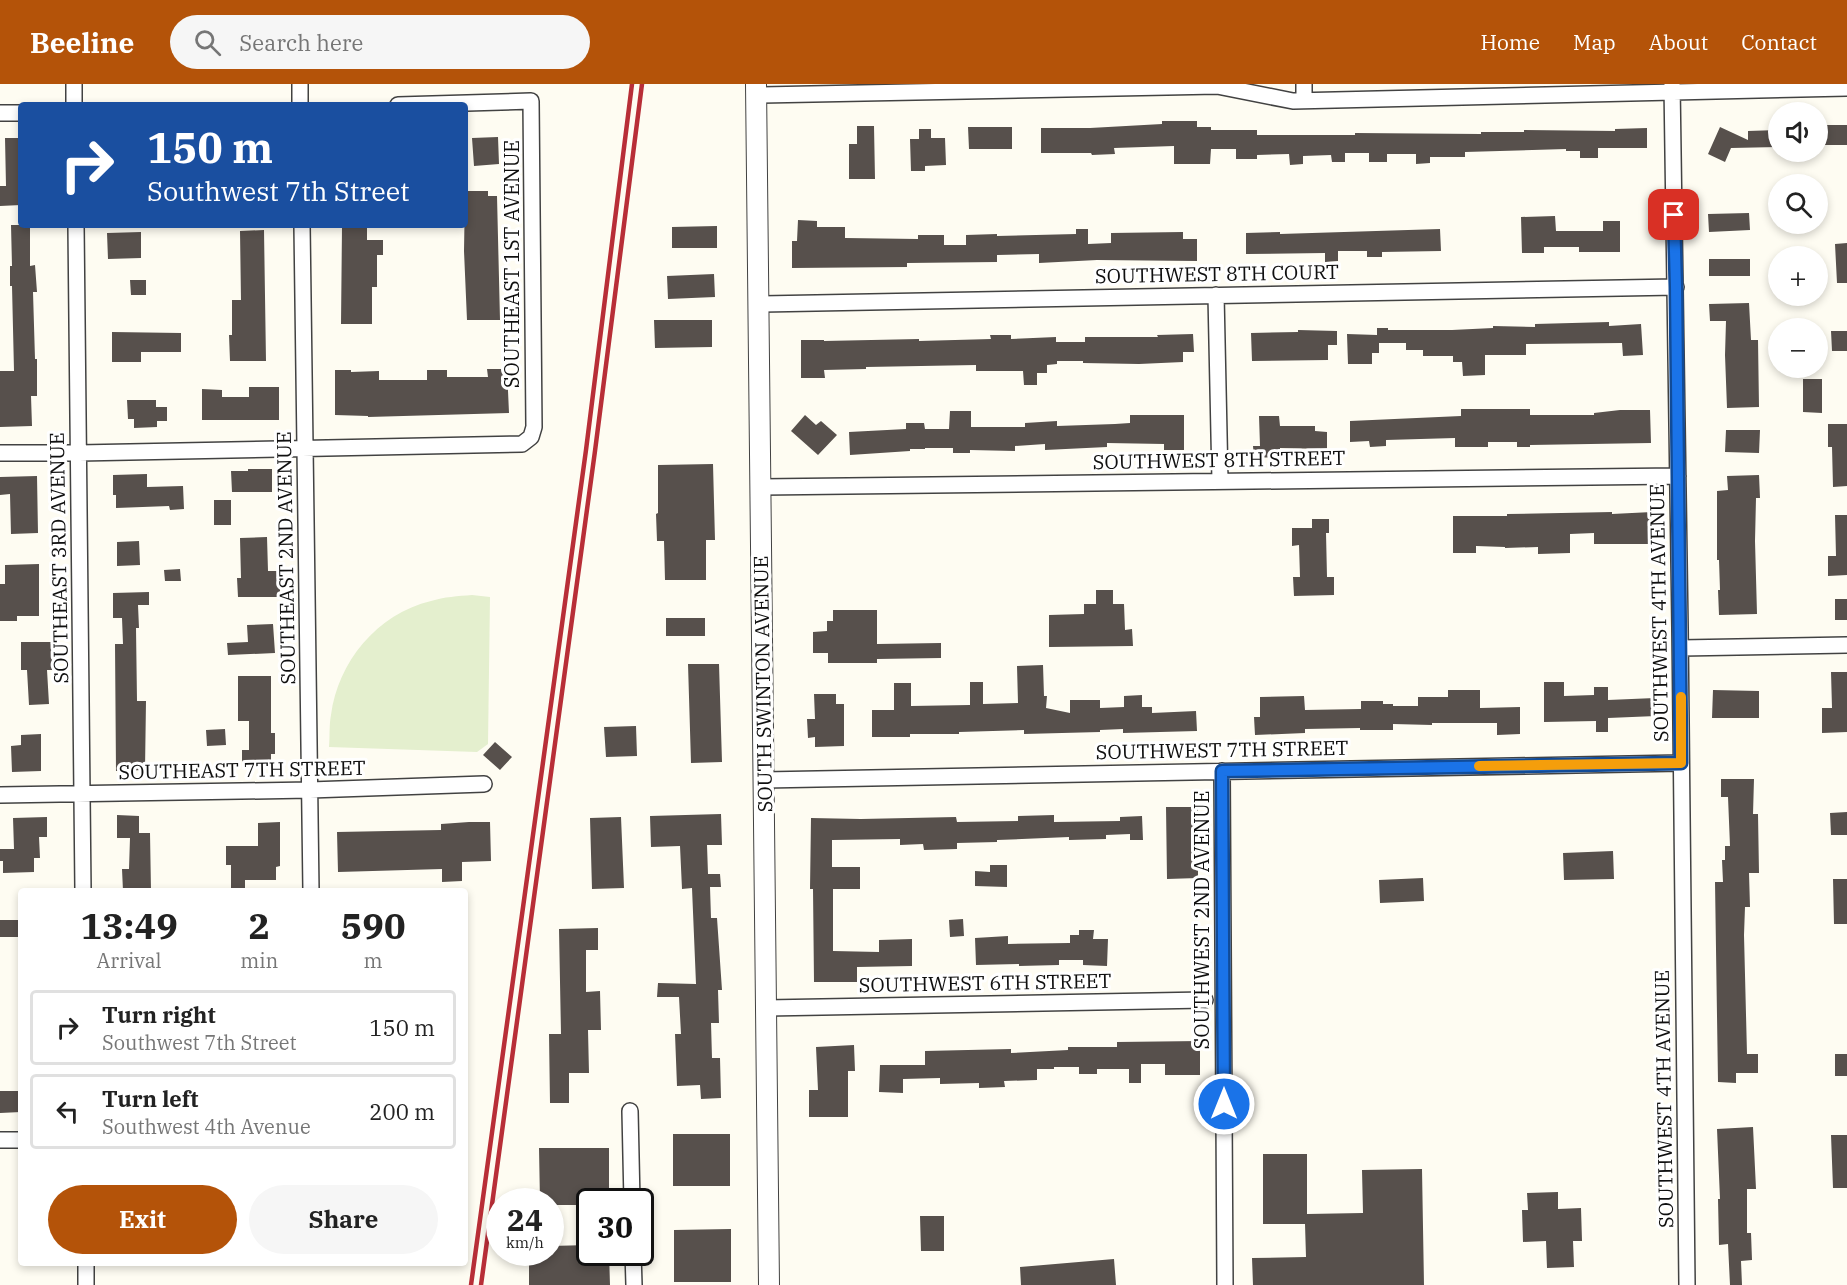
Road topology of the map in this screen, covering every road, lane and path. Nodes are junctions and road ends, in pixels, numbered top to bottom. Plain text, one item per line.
1 (74, 84) edge
2 (300, 84) edge
3 (1304, 84) edge
4 (1672, 88) edge
5 (1847, 88) edge
6 (756, 89) edge
7 (1304, 100) junction
8 (74, 102) edge
9 (300, 102) edge
10 (468, 103) edge
11 (0, 113) edge
12 (18, 113) edge
13 (76, 228) edge
14 (302, 228) edge
15 (1676, 287) junction
16 (1216, 295) junction
17 (759, 304) junction
18 (305, 448) junction
19 (0, 453) edge
20 (79, 453) junction
21 (1678, 476) junction
22 (1220, 481) junction
23 (761, 487) junction
24 (1847, 645) edge
25 (1681, 648) junction
26 (1681, 763) junction
27 (1222, 771) junction
28 (764, 780) junction
29 (484, 784) dead end
30 (310, 790) junction
31 (82, 794) junction
32 (0, 795) edge
33 (83, 888) edge
34 (311, 888) edge
35 (1205, 1000) dead end
36 (766, 1008) junction
37 (630, 1111) dead end
38 (0, 1140) edge
39 (18, 1140) edge
40 (632, 1188) edge
41 (86, 1266) edge
42 (633, 1266) edge
43 (86, 1285) edge
44 (634, 1285) edge
45 (769, 1285) edge
46 (1226, 1285) edge
47 (1687, 1285) edge

1 - 8 street
2 - 9 street
3 - 7 street
4 - 5 street
4 - 7 street
4 - 15 street, SOUTHWEST 4TH AVENUE
6 - 7 street
6 - 17 street, SOUTH SWINTON AVENUE
10 - 18 street, SOUTHEAST 1ST AVENUE
11 - 12 street
13 - 20 street, SOUTHEAST 3RD AVENUE
14 - 18 street, SOUTHEAST 2ND AVENUE
15 - 16 street, SOUTHWEST 8TH COURT
15 - 21 street, SOUTHWEST 4TH AVENUE
16 - 17 street, SOUTHWEST 8TH COURT
16 - 22 street
17 - 23 street, SOUTH SWINTON AVENUE
18 - 20 street
18 - 30 street, SOUTHEAST 2ND AVENUE
19 - 20 street
20 - 31 street, SOUTHEAST 3RD AVENUE
21 - 22 street, SOUTHWEST 8TH STREET
21 - 25 street, SOUTHWEST 4TH AVENUE
22 - 23 street, SOUTHWEST 8TH STREET
23 - 28 street, SOUTH SWINTON AVENUE
24 - 25 street
25 - 26 street, SOUTHWEST 4TH AVENUE
26 - 27 street, SOUTHWEST 7TH STREET
26 - 47 street, SOUTHWEST 4TH AVENUE
27 - 28 street, SOUTHWEST 7TH STREET
27 - 46 street, SOUTHWEST 2ND AVENUE
28 - 36 street, SOUTH SWINTON AVENUE
29 - 30 street, SOUTHEAST 7TH STREET
30 - 31 street, SOUTHEAST 7TH STREET
30 - 34 street, SOUTHEAST 2ND AVENUE
31 - 32 street, SOUTHEAST 7TH STREET
31 - 33 street, SOUTHEAST 3RD AVENUE
35 - 36 street, SOUTHWEST 6TH STREET
36 - 45 street, SOUTH SWINTON AVENUE
37 - 40 street
38 - 39 street
41 - 43 street
42 - 44 street

